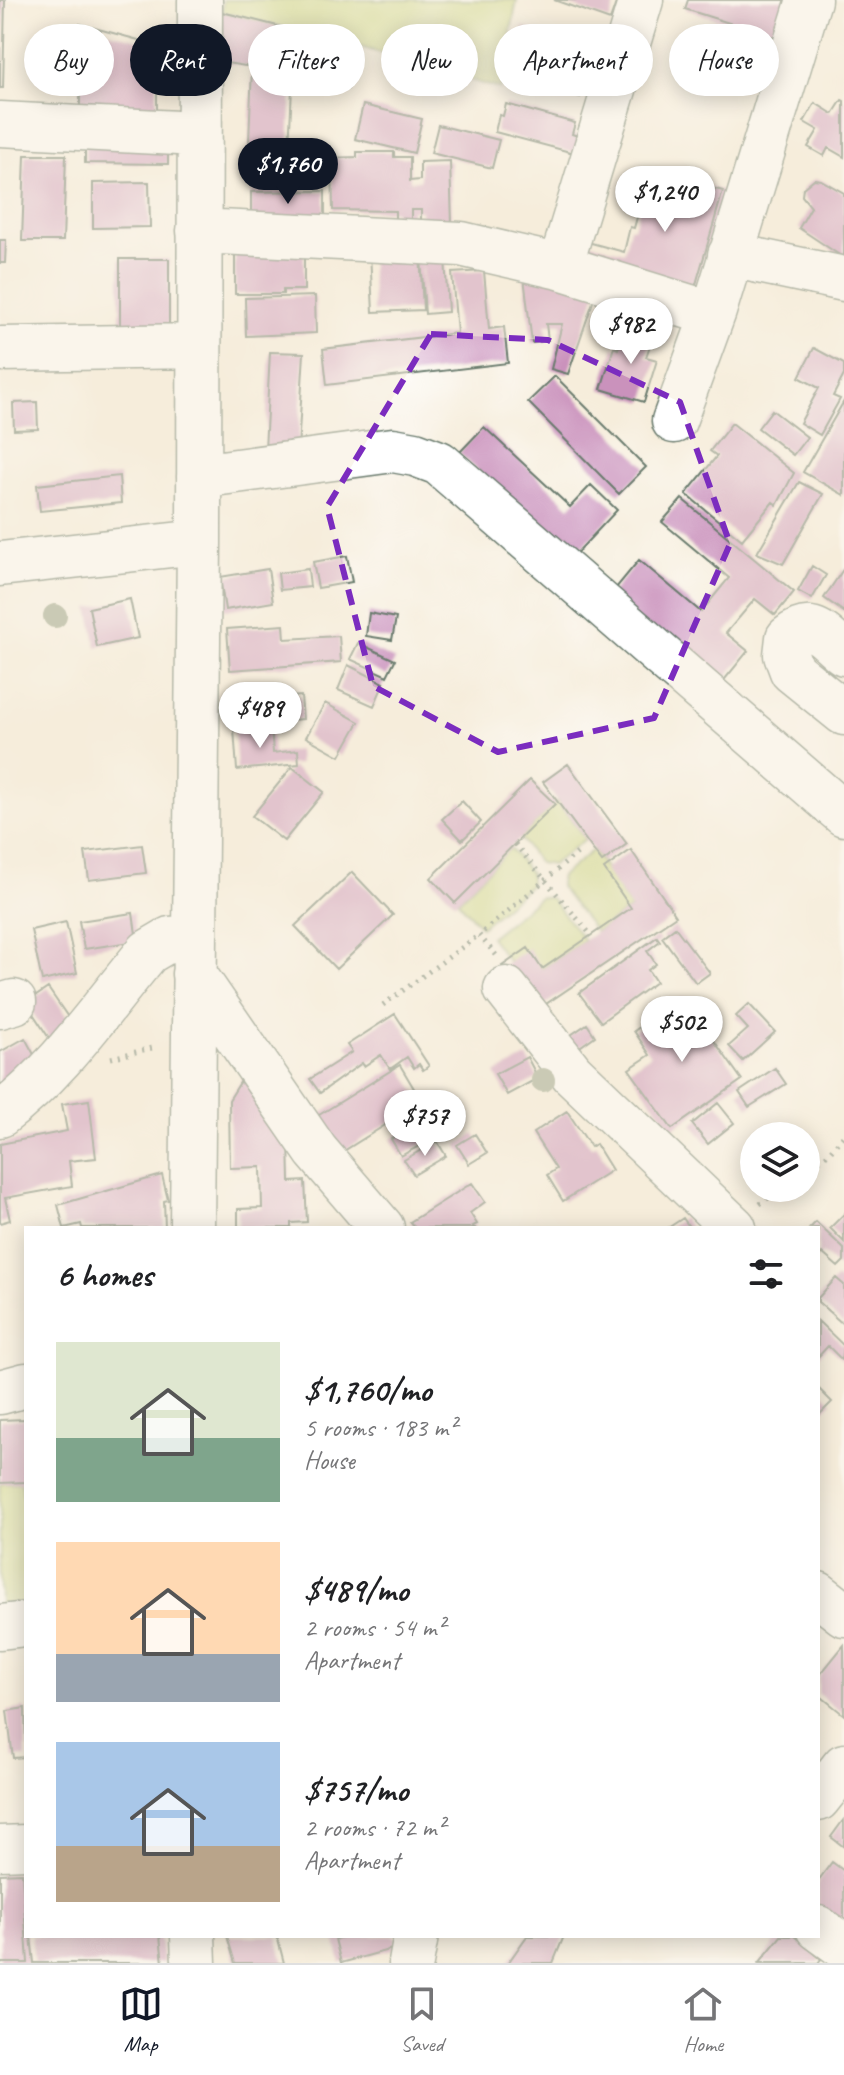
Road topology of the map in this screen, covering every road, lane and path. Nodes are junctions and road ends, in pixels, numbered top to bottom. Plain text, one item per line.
1 (200, 0) edge
2 (641, 0) edge
3 (809, 0) edge
4 (0, 124) edge
5 (198, 134) junction
6 (199, 231) junction
7 (730, 255) junction
8 (560, 267) junction
9 (844, 279) edge
10 (714, 311) junction
11 (199, 346) junction
12 (0, 349) edge
13 (674, 421) dead end
14 (199, 476) junction
15 (199, 542) junction
16 (0, 564) edge
17 (844, 653) edge
18 (844, 713) edge
19 (844, 814) edge
20 (515, 844) dead end
21 (581, 850) dead end
22 (545, 880) junction
23 (479, 935) junction
24 (591, 935) dead end
25 (194, 956) junction
26 (506, 989) joint
27 (383, 1005) dead end
28 (0, 1115) edge
29 (844, 1135) edge
30 (820, 1160) edge
31 (192, 1226) edge
32 (380, 1226) edge
33 (730, 1226) edge
34 (24, 1386) edge
35 (0, 1392) edge
36 (820, 1596) edge
37 (844, 1614) edge
38 (24, 1624) edge
39 (0, 1627) edge
40 (844, 1766) edge
41 (820, 1796) edge
42 (24, 1847) edge
43 (0, 1848) edge
44 (820, 1929) edge
45 (193, 1938) edge
46 (416, 1938) edge
47 (844, 1947) edge
48 (194, 1963) edge
49 (411, 1963) edge

1 - 5 street
2 - 8 street
3 - 7 street
4 - 5 street
5 - 6 street
6 - 8 street
6 - 11 street
7 - 9 street
7 - 10 street
8 - 10 street
10 - 13 street
11 - 12 street
11 - 14 street
14 - 15 street
14 - 19 street
15 - 16 street
15 - 25 street
17 - 18 street
20 - 22 path
21 - 22 path
22 - 23 path
22 - 24 path
23 - 26 path
23 - 27 path
25 - 28 street
25 - 31 street
25 - 32 street
26 - 33 street
29 - 30 path
34 - 35 street
36 - 37 street
38 - 39 street
40 - 41 street
42 - 43 street
44 - 47 street
45 - 48 street
46 - 49 street

